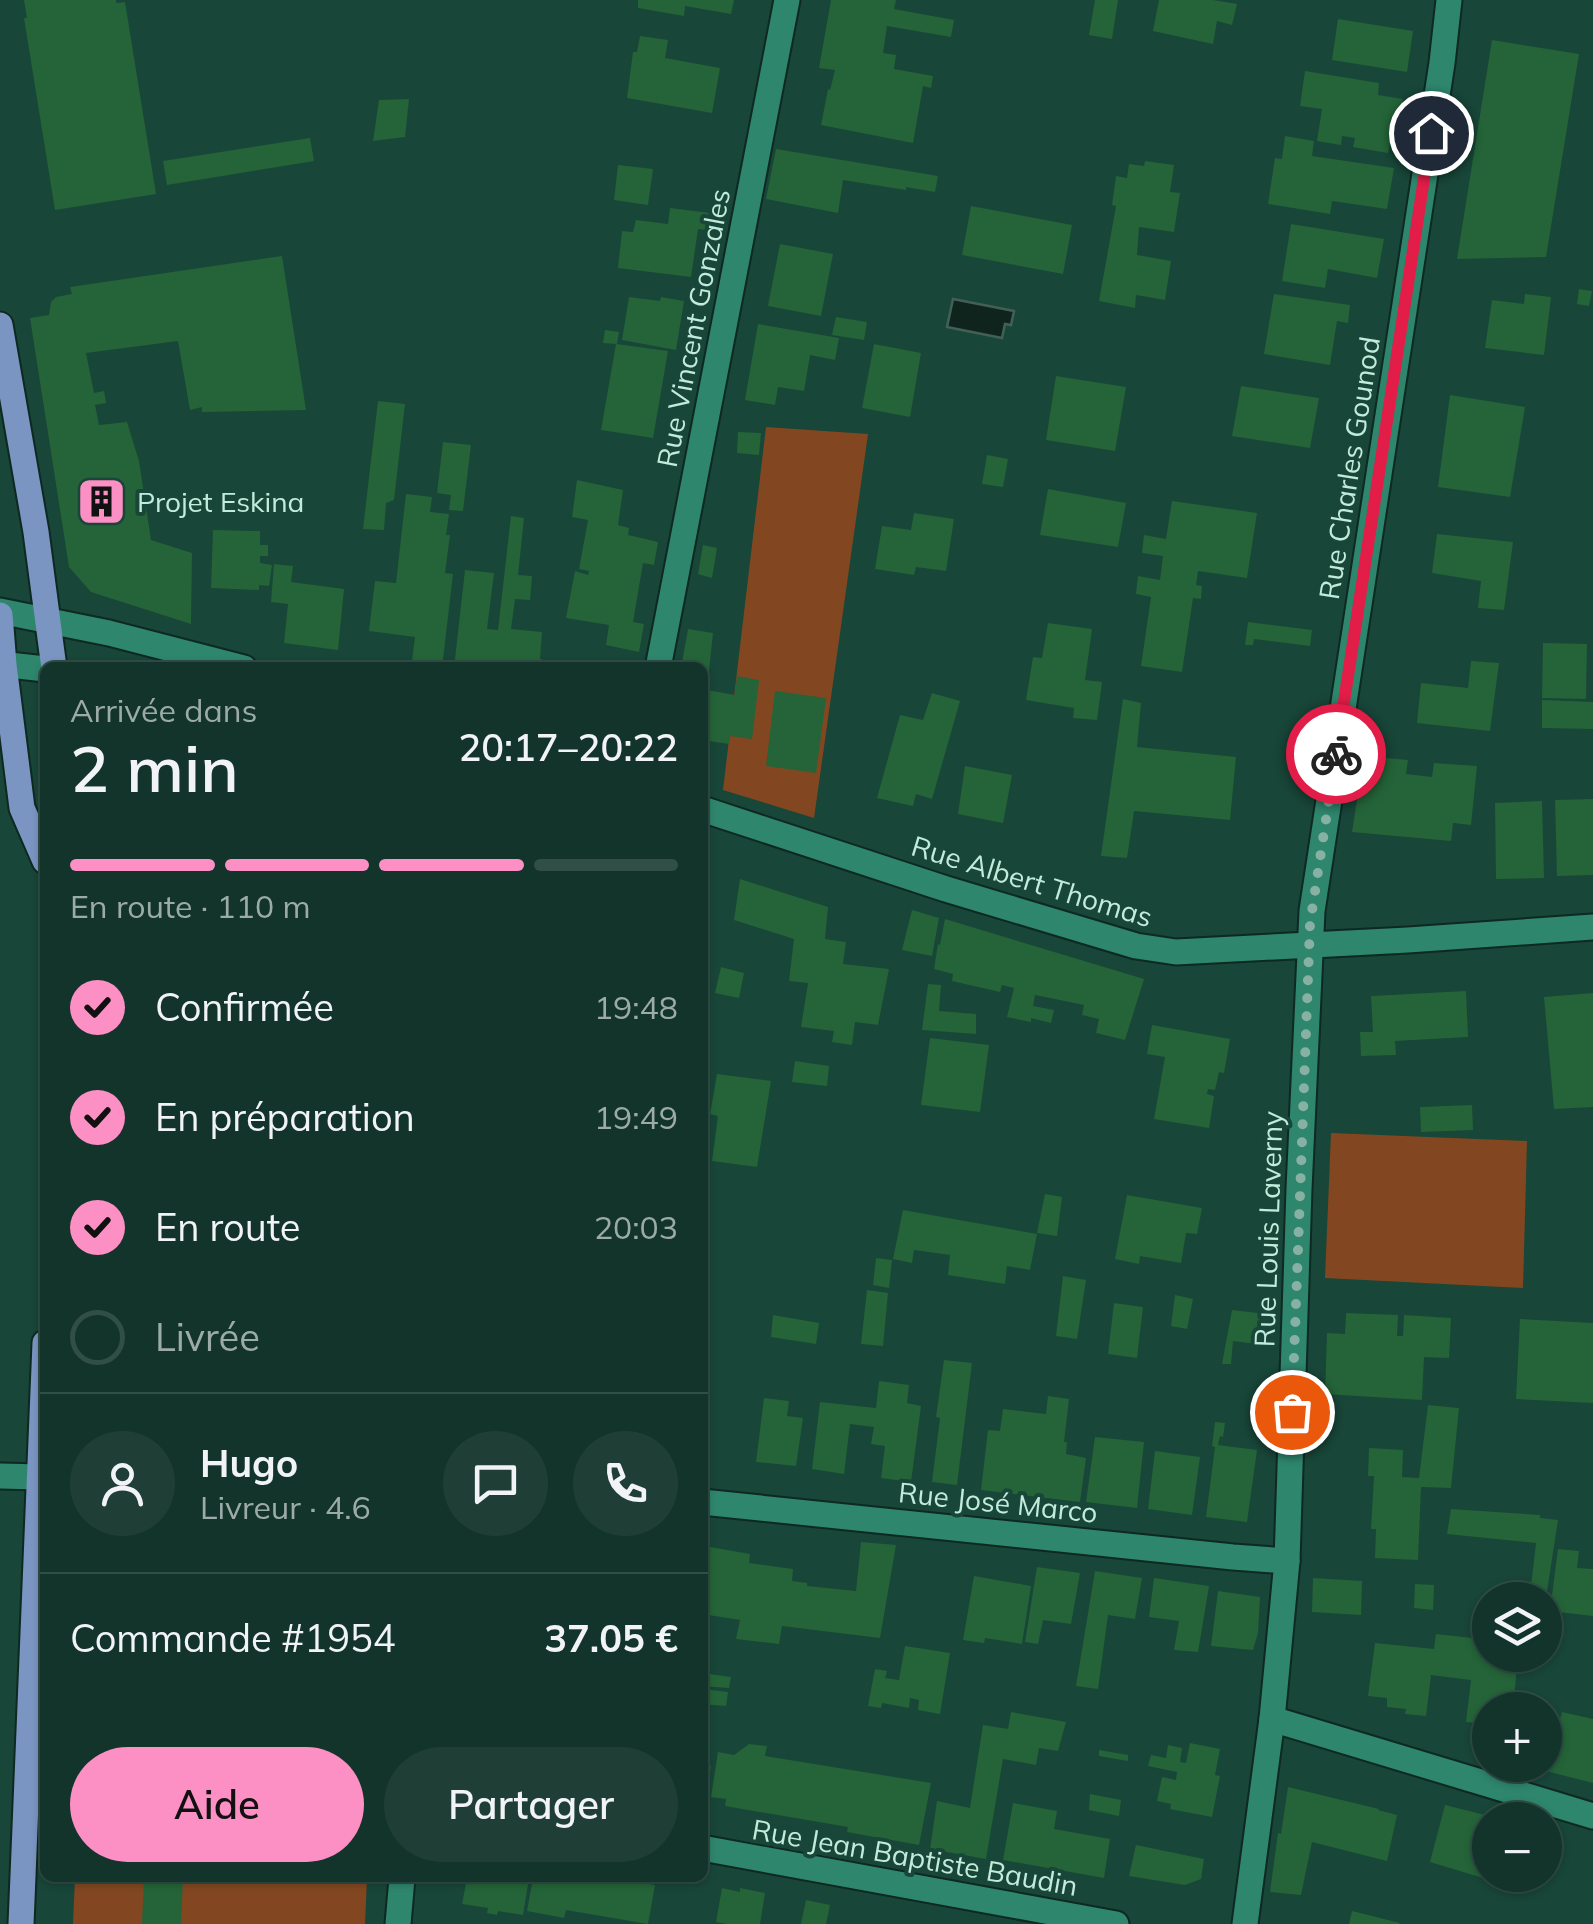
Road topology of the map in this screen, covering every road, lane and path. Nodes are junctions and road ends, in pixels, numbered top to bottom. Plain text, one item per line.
1 (786, 0) edge
2 (1449, 0) edge
3 (0, 325) edge
4 (0, 613) edge
5 (48, 620) junction
6 (53, 662) edge
7 (220, 662) edge
8 (659, 662) edge
9 (2, 664) edge
10 (40, 668) edge
11 (708, 811) edge
12 (40, 849) edge
13 (1593, 927) edge
14 (1309, 945) junction
15 (0, 1476) edge
16 (40, 1477) edge
17 (40, 1499) edge
18 (708, 1503) edge
19 (1286, 1561) junction
20 (1272, 1719) junction
21 (1593, 1816) edge
22 (708, 1849) edge
23 (402, 1882) edge
24 (21, 1924) edge
25 (398, 1924) edge
26 (1116, 1924) edge
27 (1245, 1924) edge

1 - 8 street, Rue Vincent Gonzales
2 - 14 street, Rue Charles Gounod
3 - 5 main road
4 - 5 street
4 - 9 main road
5 - 6 main road
5 - 7 street
9 - 10 street
9 - 12 main road
11 - 14 street, Rue Albert Thomas
13 - 14 street, Rue Albert Thomas
14 - 19 street, Rue Louis Laverny
15 - 16 street
17 - 24 main road
18 - 19 street, Rue José Marco
19 - 20 street, Rue Louis Laverny
20 - 21 street
20 - 27 street, Rue Louis Laverny
22 - 26 street, Rue Jean Baptiste Baudin
23 - 25 street

